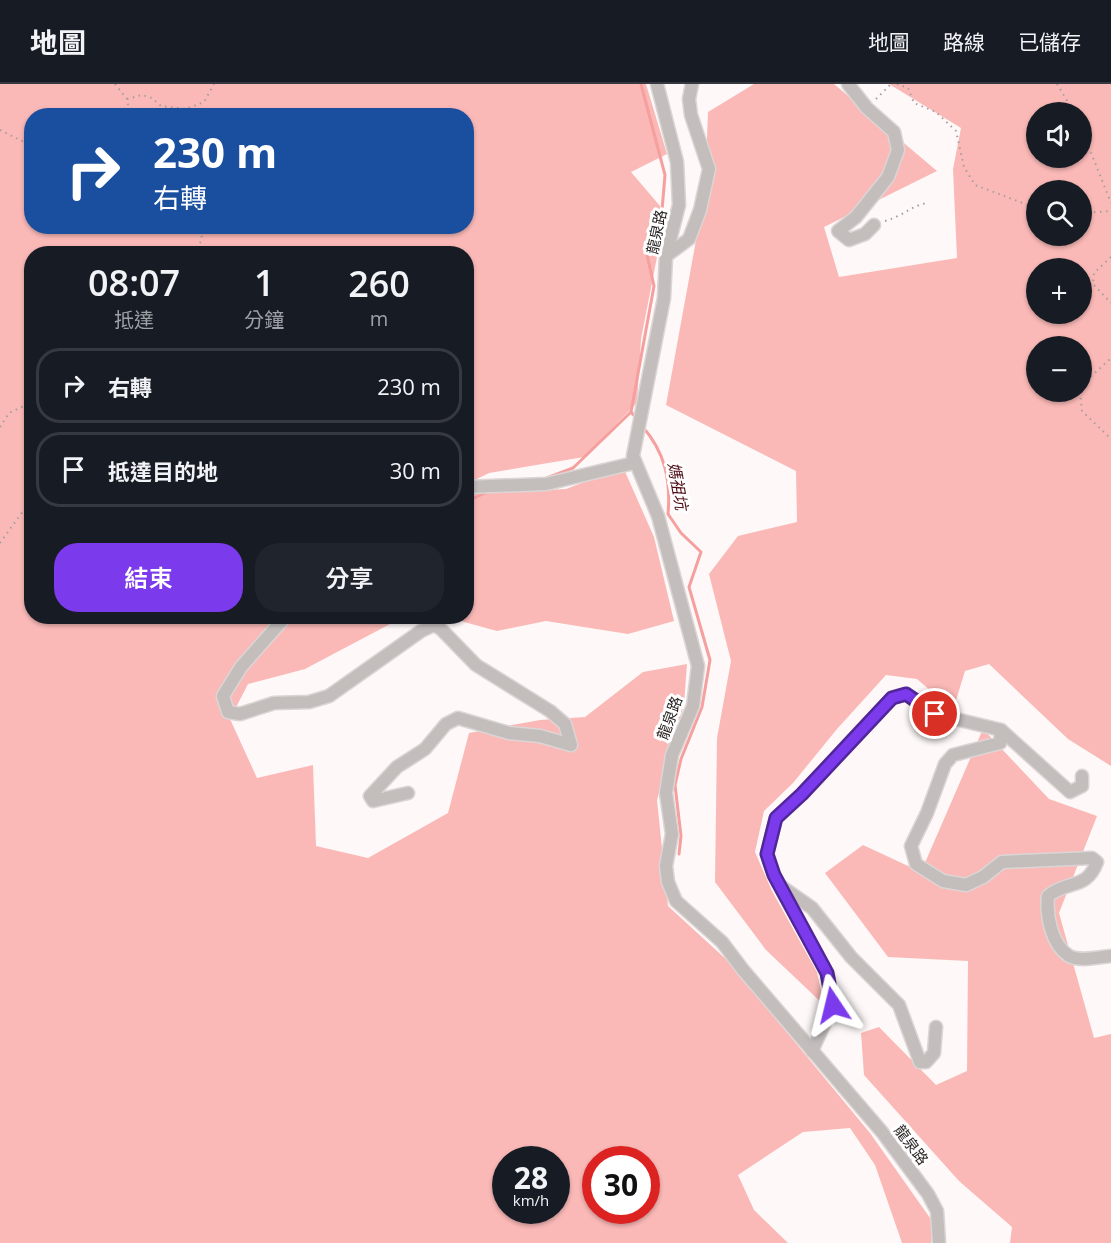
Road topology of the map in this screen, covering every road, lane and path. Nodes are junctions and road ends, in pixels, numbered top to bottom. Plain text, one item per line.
1 (115, 84) edge
2 (214, 84) edge
3 (657, 84) edge
4 (692, 84) edge
5 (848, 84) edge
6 (891, 84) edge
7 (897, 84) edge
8 (1057, 84) edge
9 (127, 99) junction
10 (1068, 102) edge
11 (129, 108) edge
12 (178, 108) edge
13 (189, 108) edge
14 (867, 108) junction
15 (0, 130) edge
16 (24, 142) edge
17 (1092, 156) edge
18 (927, 203) dead end
19 (1026, 204) edge
20 (1111, 204) edge
21 (1111, 212) edge
22 (1092, 213) edge
23 (874, 225) joint
24 (666, 256) junction
25 (1111, 257) edge
26 (1111, 303) edge
27 (1111, 358) edge
28 (1092, 376) edge
29 (1081, 402) edge
30 (24, 406) edge
31 (0, 427) edge
32 (1111, 439) edge
33 (633, 460) junction
34 (474, 487) edge
35 (24, 510) edge
36 (0, 543) edge
37 (279, 624) edge
38 (1001, 730) junction
39 (1082, 776) dead end
40 (408, 793) dead end
41 (779, 884) junction
42 (1111, 956) edge
43 (936, 1027) dead end
44 (812, 1051) junction
45 (939, 1243) edge

1 - 9 path
2 - 13 path
3 - 24 street, 龍泉路
4 - 24 street
5 - 14 street
6 - 14 path
7 - 19 path
8 - 10 path
9 - 11 path
9 - 12 path
14 - 23 street
15 - 16 path
17 - 20 path
18 - 23 path
21 - 22 path
24 - 33 street, 龍泉路
25 - 26 path
27 - 28 path
29 - 32 path
30 - 31 path
33 - 34 street
33 - 44 street, 龍泉路
35 - 36 path
37 - 40 street
38 - 39 street
38 - 41 street
38 - 42 street
41 - 43 street
41 - 44 street
44 - 45 street, 龍泉路

